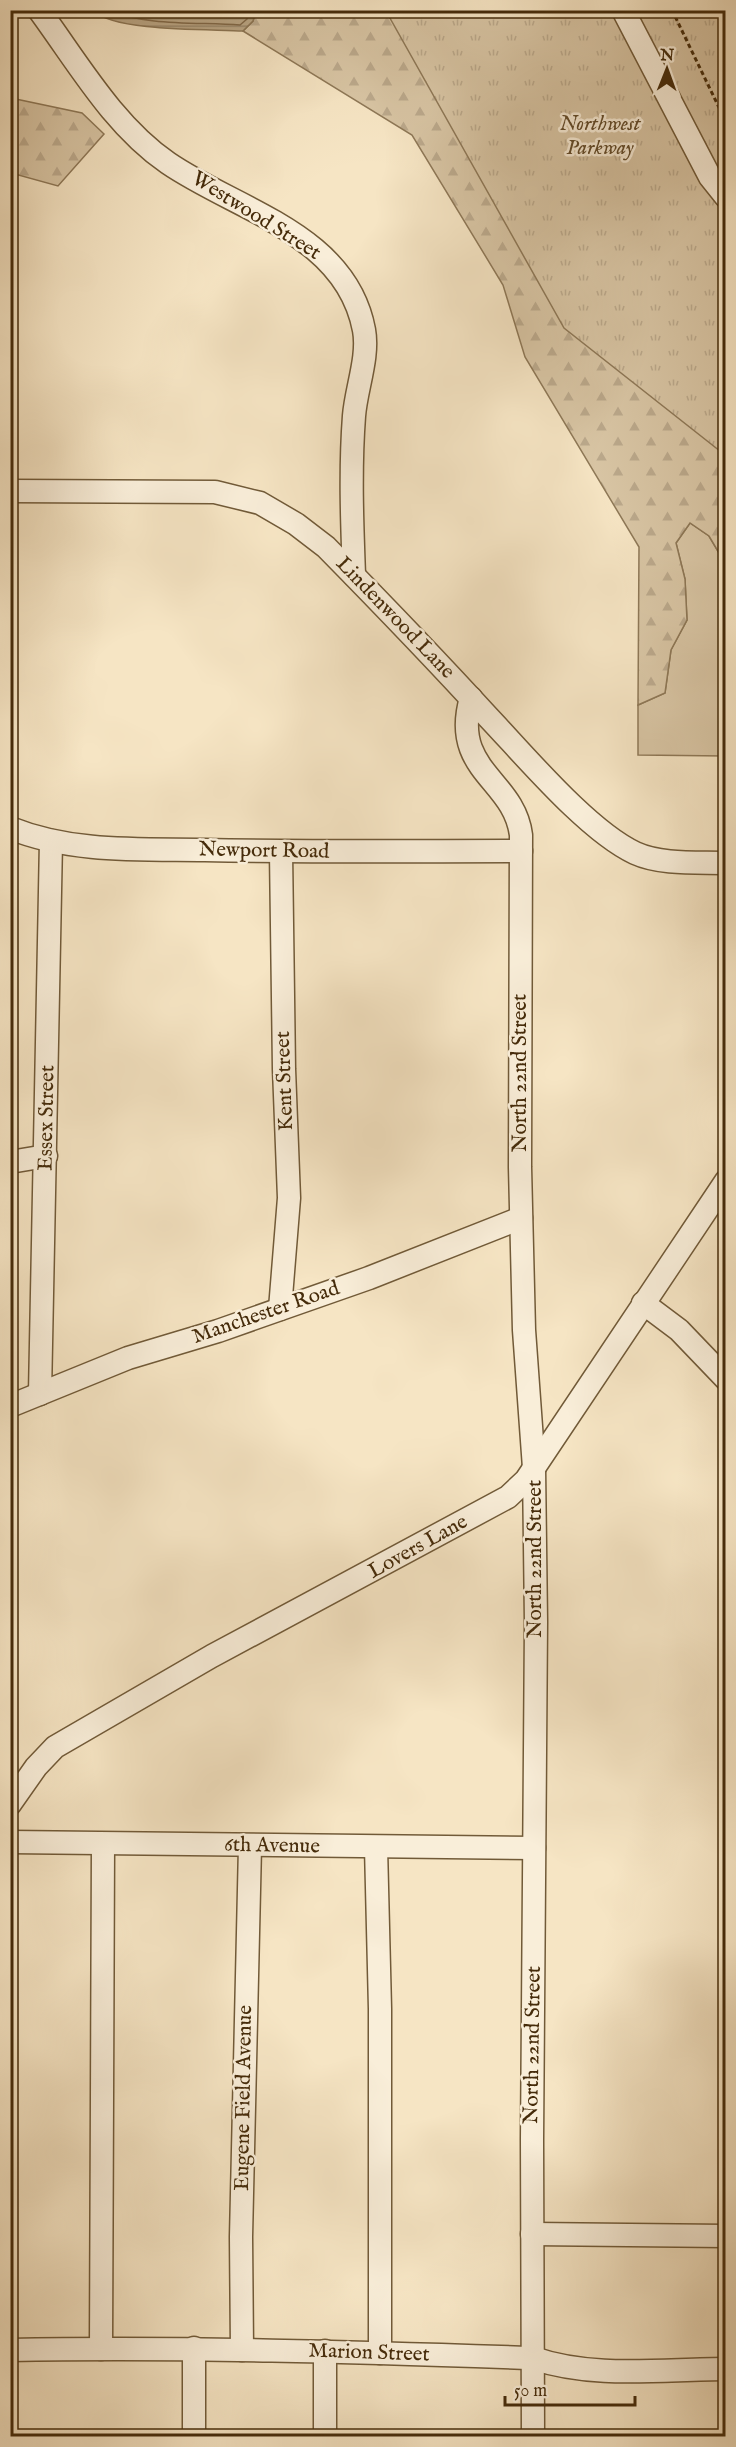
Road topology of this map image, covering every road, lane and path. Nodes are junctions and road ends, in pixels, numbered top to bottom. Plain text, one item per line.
1 (39, 10) edge
2 (623, 10) edge
3 (672, 10) edge
4 (726, 122) edge
5 (726, 196) edge
6 (10, 491) edge
7 (354, 575) junction
8 (471, 698) junction
9 (10, 828) edge
10 (51, 841) junction
11 (521, 851) junction
12 (281, 852) junction
13 (726, 863) edge
14 (46, 1156) junction
15 (10, 1162) edge
16 (726, 1181) edge
17 (521, 1218) junction
18 (643, 1303) junction
19 (280, 1309) junction
20 (726, 1379) edge
21 (40, 1394) junction
22 (10, 1406) edge
23 (534, 1468) junction
24 (10, 1804) edge
25 (10, 1842) edge
26 (103, 1844) junction
27 (250, 1846) junction
28 (376, 1847) junction
29 (534, 1848) junction
30 (532, 2234) junction
31 (726, 2236) edge
32 (194, 2348) junction
33 (101, 2349) junction
34 (10, 2350) edge
35 (242, 2350) junction
36 (325, 2351) junction
37 (380, 2352) junction
38 (533, 2358) junction
39 (726, 2368) edge
40 (194, 2436) edge
41 (325, 2436) edge
42 (533, 2436) edge

1 - 7 street, Westwood Street
2 - 5 street
3 - 4 path
6 - 7 street, Lindenwood Lane
7 - 8 street, Lindenwood Lane
8 - 11 street, North 22nd Street
8 - 13 street, Lindenwood Lane
9 - 10 street, Newport Road
10 - 12 street, Newport Road
10 - 14 street, Essex Street
11 - 12 street, Newport Road
11 - 17 street, North 22nd Street
12 - 19 street, Kent Street
14 - 15 street
14 - 21 street, Essex Street
16 - 18 street, Lovers Lane
17 - 19 street, Manchester Road
17 - 23 street, North 22nd Street
18 - 20 street
18 - 23 street, Lovers Lane
19 - 21 street, Manchester Road
21 - 22 street, Manchester Road
23 - 24 street, Lovers Lane
23 - 29 street, North 22nd Street
25 - 26 street, 6th Avenue
26 - 27 street, 6th Avenue
26 - 33 street
27 - 28 street, 6th Avenue
27 - 35 street, Eugene Field Avenue
28 - 29 street, 6th Avenue
28 - 37 street
29 - 30 street, North 22nd Street
30 - 31 street
30 - 38 street, North 22nd Street
32 - 33 street, Marion Street
32 - 35 street, Marion Street
32 - 40 street
33 - 34 street, Marion Street
35 - 36 street, Marion Street
36 - 37 street, Marion Street
36 - 41 street
37 - 38 street, Marion Street
38 - 39 street, Marion Street
38 - 42 street, North 22nd Street

